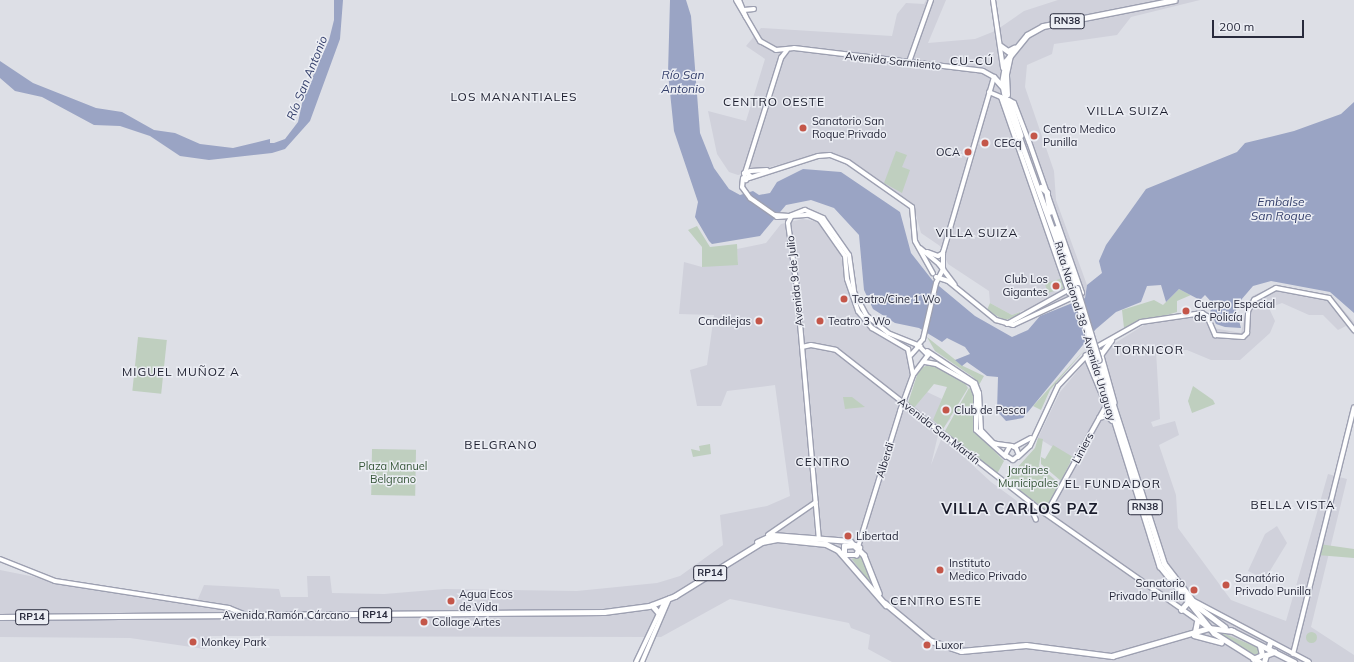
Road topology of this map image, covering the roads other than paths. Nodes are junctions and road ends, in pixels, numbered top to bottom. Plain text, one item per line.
1 (736, 0) edge
2 (740, 0) edge
3 (931, 0) edge
4 (993, 0) edge
5 (1174, 0) edge
6 (754, 9) dead end
7 (744, 10) junction
8 (747, 22) junction
9 (1015, 47) junction
10 (791, 48) junction
11 (1002, 48) junction
12 (776, 50) junction
13 (1011, 54) junction
14 (780, 58) junction
15 (910, 62) junction
16 (1003, 71) junction
17 (994, 77) junction
18 (1002, 87) junction
19 (989, 92) junction
20 (1008, 99) junction
21 (1013, 121) junction
22 (1011, 129) junction
23 (1022, 141) junction
24 (773, 168) junction
25 (746, 172) junction
26 (746, 178) junction
27 (1038, 188) junction
28 (1047, 192) junction
29 (1050, 212) junction
30 (776, 216) junction
31 (790, 217) junction
32 (789, 226) junction
33 (917, 245) junction
34 (923, 251) junction
35 (943, 252) junction
36 (938, 262) junction
37 (935, 267) junction
38 (943, 268) junction
39 (937, 276) junction
40 (1076, 289) junction
41 (959, 290) junction
42 (1068, 290) junction
43 (1076, 297) junction
44 (1007, 324) junction
45 (1354, 330) edge
46 (923, 339) junction
47 (1111, 340) junction
48 (918, 346) junction
49 (802, 347) junction
50 (1094, 348) junction
51 (927, 350) junction
52 (1086, 355) junction
53 (911, 359) junction
54 (1099, 360) junction
55 (922, 364) junction
56 (913, 375) junction
57 (903, 403) junction
58 (1107, 404) junction
59 (1354, 407) edge
60 (1099, 418) junction
61 (1112, 421) junction
62 (1033, 435) junction
63 (1012, 446) junction
64 (1006, 457) junction
65 (1018, 457) junction
66 (1124, 459) junction
67 (1137, 482) junction
68 (1134, 494) junction
69 (1027, 500) junction
70 (1137, 501) junction
71 (816, 502) junction
72 (1046, 514) junction
73 (1138, 514) dead end
74 (1036, 520) dead end
75 (1150, 525) junction
76 (781, 528) junction
77 (768, 536) junction
78 (780, 537) junction
79 (819, 539) junction
80 (813, 542) junction
81 (826, 544) junction
82 (858, 547) junction
83 (845, 554) junction
84 (0, 559) edge
85 (679, 591) junction
86 (667, 600) junction
87 (1188, 600) junction
88 (652, 605) junction
89 (886, 605) junction
90 (643, 606) junction
91 (1181, 610) junction
92 (658, 612) junction
93 (247, 616) junction
94 (0, 617) edge
95 (1197, 622) junction
96 (1209, 628) junction
97 (1244, 630) junction
98 (1233, 631) junction
99 (1192, 634) junction
100 (1242, 635) junction
101 (1270, 643) junction
102 (1226, 644) junction
103 (1259, 644) junction
104 (1268, 649) junction
105 (1274, 652) junction
106 (1292, 654) junction
107 (1253, 659) junction
108 (636, 662) edge
109 (642, 662) edge
110 (1260, 662) edge
111 (1264, 662) edge
112 (1294, 662) edge
113 (1308, 662) edge

1 - 8 main road
2 - 7 main road
3 - 15 main road
4 - 11 main road
5 - 9 main road, RN38
6 - 7 main road
7 - 8 main road
8 - 12 main road
9 - 11 main road
9 - 13 main road, RN38
10 - 12 main road, Avenida Sarmiento
10 - 14 main road
10 - 15 main road, Avenida Sarmiento
11 - 13 main road
11 - 16 main road
12 - 14 main road
13 - 16 main road, Ruta Nacional 38 - Avenida Uruguay / RN38
13 - 20 main road, Ruta Nacional 38 - Avenida Uruguay / RN38
14 - 25 main road
15 - 17 main road, Avenida Sarmiento
16 - 17 main road
16 - 18 main road, Ruta Nacional 38 - Avenida Uruguay / RN38
17 - 18 main road
17 - 19 main road
18 - 20 main road
18 - 21 main road, Ruta Nacional 38 - Avenida Uruguay / RN38
19 - 22 main road
19 - 35 main road
20 - 23 main road, Ruta Nacional 38 - Avenida Uruguay / RN38
21 - 22 main road
21 - 23 main road, Ruta Nacional 38 - Avenida Uruguay / RN38
22 - 23 main road
23 - 27 main road, Ruta Nacional 38 - Avenida Uruguay / RN38
23 - 27 main road
23 - 28 main road
24 - 25 main road
24 - 26 main road
24 - 33 main road
25 - 26 main road
26 - 30 main road
27 - 28 main road
27 - 29 main road, Ruta Nacional 38 - Avenida Uruguay / RN38
27 - 40 main road, Ruta Nacional 38 - Avenida Uruguay / RN38
27 - 42 main road
28 - 29 main road
28 - 43 main road
29 - 40 main road, Ruta Nacional 38 - Avenida Uruguay / RN38
30 - 31 main road
30 - 32 main road
31 - 32 main road, Avenida 9 de Julio
31 - 48 main road
31 - 53 main road
32 - 49 main road, Avenida 9 de Julio
33 - 34 main road
33 - 39 main road
34 - 35 main road
34 - 36 main road
35 - 36 main road
35 - 38 main road
36 - 37 main road
36 - 38 main road
37 - 38 main road
37 - 39 main road
38 - 39 main road
38 - 41 main road
39 - 41 main road
39 - 46 main road
40 - 54 main road, Ruta Nacional 38 - Avenida Uruguay / RN38, bridge
41 - 44 main road
42 - 43 main road
42 - 44 main road
43 - 44 main road
45 - 47 main road
46 - 48 main road
46 - 51 main road
47 - 50 main road
47 - 54 main road
48 - 51 main road
48 - 53 main road
49 - 57 main road, Avenida San Martín
49 - 71 main road, Avenida 9 de Julio
50 - 52 main road
50 - 54 main road
51 - 55 main road, Alberdi
51 - 63 main road
52 - 58 main road
52 - 62 main road
53 - 55 main road
53 - 56 main road, Alberdi
54 - 58 main road, Ruta Nacional 38 - Avenida Uruguay / RN38
54 - 67 main road, Ruta Nacional 38 - Avenida Uruguay / RN38
55 - 56 main road, Alberdi
55 - 64 main road
56 - 57 main road, Alberdi
57 - 69 main road, Avenida San Martín
57 - 82 main road, Alberdi
58 - 60 main road, Liniers
58 - 61 main road, Ruta Nacional 38 - Avenida Uruguay / RN38
59 - 106 main road
60 - 61 main road
60 - 72 main road, Liniers
61 - 66 main road, Ruta Nacional 38 - Avenida Uruguay / RN38
62 - 63 main road
62 - 65 main road
63 - 64 main road
63 - 65 main road
64 - 65 main road
66 - 67 main road
66 - 68 main road, Ruta Nacional 38 - Avenida Uruguay / RN38
67 - 75 main road, Ruta Nacional 38 - Avenida Uruguay / RN38
68 - 70 main road, Ruta Nacional 38 - Avenida Uruguay / RN38
68 - 73 main road
69 - 72 main road, Avenida San Martín
69 - 74 main road
70 - 75 main road
70 - 87 main road, Ruta Nacional 38 - Avenida Uruguay / RN38
71 - 76 main road, Avenida Ramón Cárcano
71 - 79 main road, Avenida 9 de Julio
72 - 91 main road, Avenida San Martín
75 - 87 main road, Ruta Nacional 38 - Avenida Uruguay / RN38
76 - 77 main road, Avenida Ramón Cárcano
76 - 78 main road
77 - 78 main road, RP14
77 - 85 main road, Avenida Ramón Cárcano / RP14
78 - 79 main road, RP14
78 - 80 main road, RP14
78 - 86 main road, Avenida Ramón Cárcano / RP14
79 - 80 main road
79 - 81 main road
79 - 82 main road, RP14
80 - 81 main road, RP14
81 - 83 main road, RP14
82 - 83 main road
82 - 83 main road
82 - 89 main road, RP14
83 - 89 main road, RP14
84 - 93 main road
85 - 86 main road
85 - 90 main road, Avenida Ramón Cárcano / RP14
86 - 88 main road, Avenida Ramón Cárcano / RP14
86 - 92 main road
86 - 109 main road
87 - 91 main road
87 - 96 main road, RN38
87 - 97 main road
87 - 98 main road, RN38
88 - 90 main road, Avenida Ramón Cárcano / RP14
88 - 92 main road
89 - 99 main road, RP14
90 - 93 main road, Avenida Ramón Cárcano / RP14
91 - 95 main road, Avenida San Martín
92 - 108 main road
93 - 94 main road, Avenida Ramón Cárcano / RP14
95 - 96 main road, Avenida San Martín
95 - 99 main road
96 - 98 main road, RP14
96 - 99 main road, RP14
96 - 102 main road, RN38
97 - 100 main road
97 - 101 main road
98 - 100 main road, RN38
99 - 102 main road, RP14
100 - 103 main road, RN38
101 - 104 main road
101 - 106 main road
102 - 107 main road, RN38
103 - 104 main road, RN38
103 - 107 main road
104 - 105 main road, RN38
105 - 111 main road
105 - 112 main road, RN38
106 - 113 main road
107 - 110 main road, RN38

